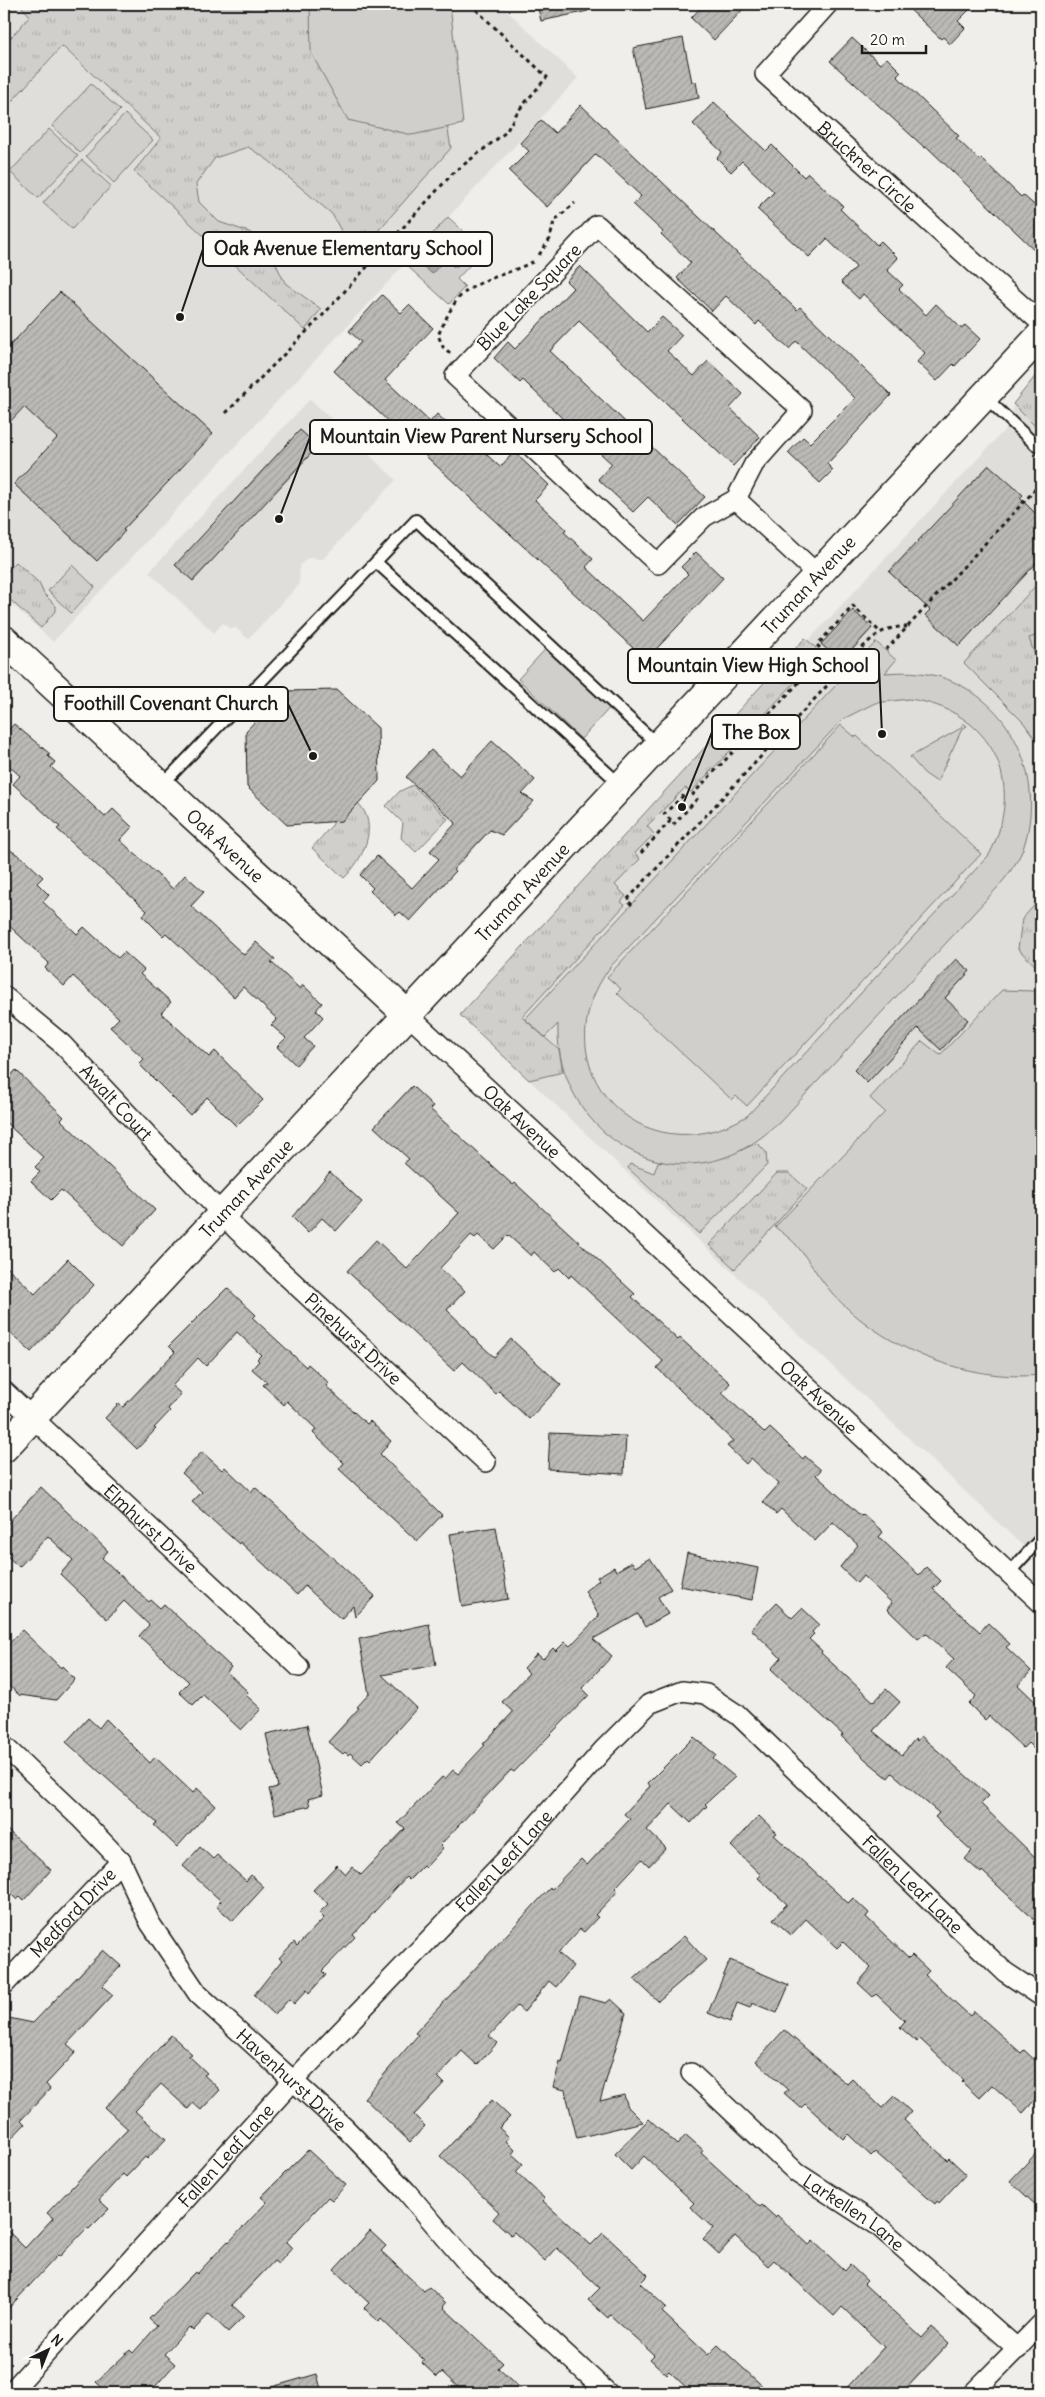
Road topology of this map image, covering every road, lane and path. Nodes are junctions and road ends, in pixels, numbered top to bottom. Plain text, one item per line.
1 (470, 4) edge
2 (828, 4) edge
3 (575, 203) dead end
4 (1041, 323) edge
5 (1041, 336) edge
6 (464, 365) junction
7 (985, 398) junction
8 (226, 414) dead end
9 (1041, 450) edge
10 (1041, 475) edge
11 (736, 499) junction
12 (376, 562) junction
13 (818, 575) junction
14 (907, 627) junction
15 (880, 632) junction
16 (4, 640) edge
17 (886, 650) dead end
18 (826, 654) junction
19 (843, 670) junction
20 (659, 746) junction
21 (162, 786) junction
22 (622, 786) junction
23 (685, 794) dead end
24 (671, 820) junction
25 (641, 853) dead end
26 (632, 905) dead end
27 (4, 996) edge
28 (408, 1015) junction
29 (222, 1214) junction
30 (4, 1391) edge
31 (32, 1419) junction
32 (4, 1448) edge
33 (486, 1462) dead end
34 (1041, 1538) edge
35 (1009, 1573) junction
36 (1041, 1603) edge
37 (299, 1667) dead end
38 (4, 1746) edge
39 (121, 1861) junction
40 (4, 1985) edge
41 (1041, 1996) edge
42 (691, 2073) dead end
43 (293, 2080) junction
44 (1041, 2324) edge
45 (1018, 2349) junction
46 (10, 2393) edge
47 (608, 2393) edge
48 (973, 2393) edge

1 - 8 path
2 - 4 street, Bruckner Circle
3 - 6 path
5 - 7 street, Truman Avenue
6 - 11 street, Blue Lake Square
6 - 11 street, Blue Lake Square
7 - 9 lane
7 - 13 street, Truman Avenue
10 - 14 path
11 - 13 street
12 - 20 lane
12 - 21 lane
12 - 22 lane
13 - 20 street, Truman Avenue
14 - 15 path
14 - 17 path
15 - 18 path
15 - 19 path
16 - 21 street, Oak Avenue
18 - 19 path
18 - 24 path
19 - 26 path
20 - 22 street, Truman Avenue
21 - 28 street, Oak Avenue
22 - 28 street, Truman Avenue
23 - 24 path
24 - 25 path
27 - 29 street, Awalt Court
28 - 29 street, Truman Avenue
28 - 35 street, Oak Avenue
29 - 31 street, Truman Avenue
29 - 33 street, Pinehurst Drive
30 - 31 street, Elmhurst Drive
31 - 32 street, Truman Avenue
31 - 37 street, Elmhurst Drive
34 - 35 lane
35 - 36 street, Oak Avenue
38 - 39 street, Havenhurst Drive
39 - 40 street, Medford Drive
39 - 43 street, Havenhurst Drive
41 - 43 street, Fallen Leaf Lane
42 - 45 street, Larkellen Lane
43 - 46 street, Fallen Leaf Lane
43 - 47 street, Havenhurst Drive
44 - 45 street
45 - 48 street

